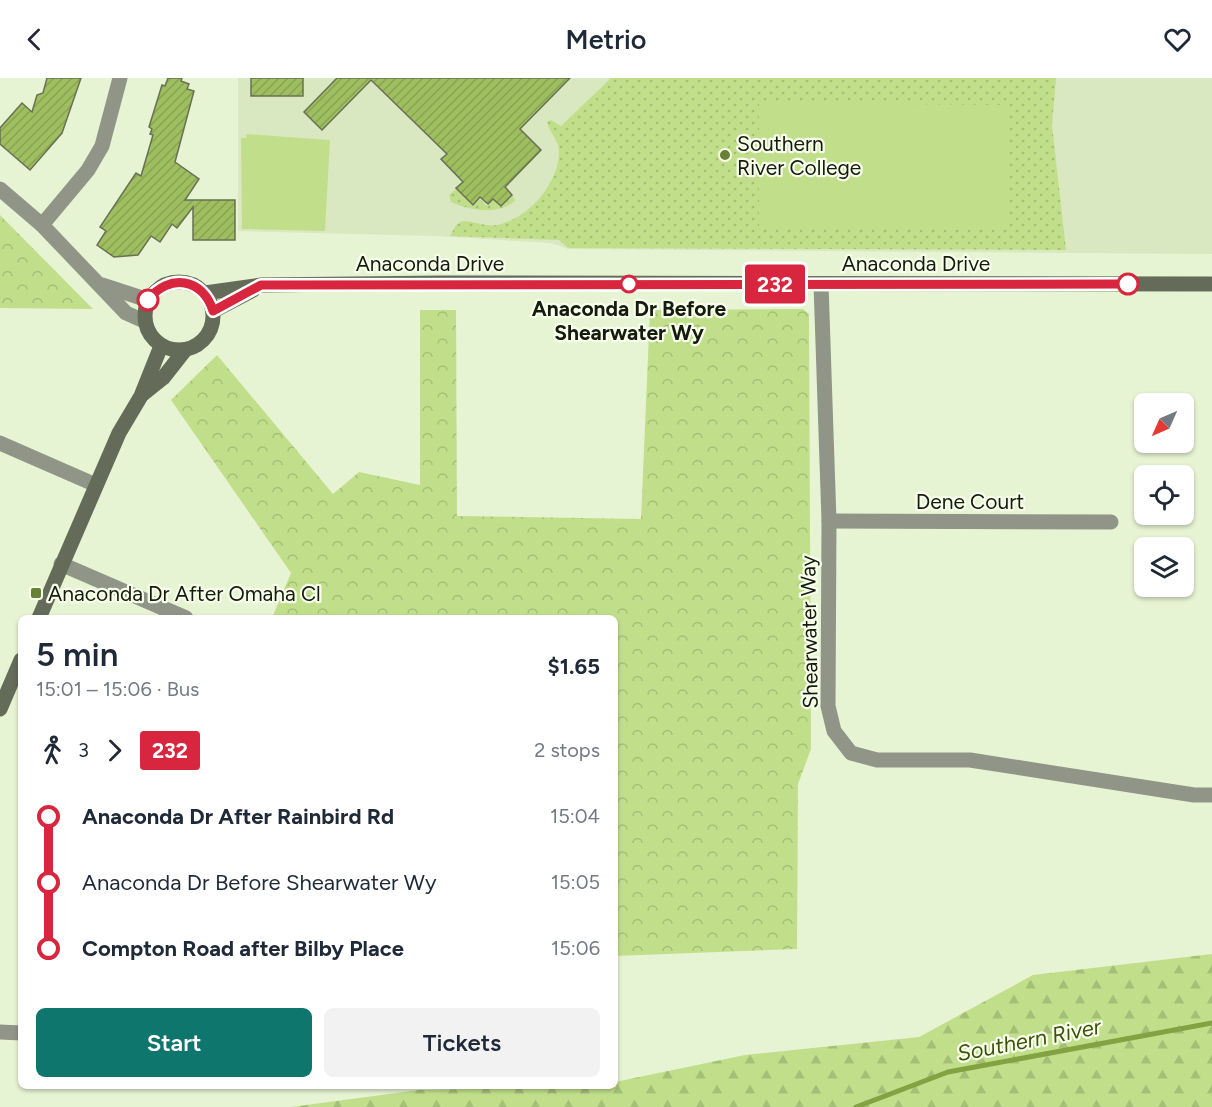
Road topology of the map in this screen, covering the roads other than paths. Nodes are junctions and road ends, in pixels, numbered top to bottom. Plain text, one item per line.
1 (120, 78) edge
2 (0, 189) edge
3 (42, 225) junction
4 (99, 284) junction
5 (821, 284) junction
6 (1212, 284) edge
7 (261, 285) junction
8 (205, 293) junction
9 (148, 300) junction
10 (213, 311) junction
11 (144, 321) junction
12 (161, 346) junction
13 (185, 350) junction
14 (141, 396) junction
15 (0, 443) edge
16 (96, 485) junction
17 (829, 521) junction
18 (1111, 522) dead end
19 (61, 564) junction
20 (40, 615) edge
21 (179, 615) edge
22 (18, 667) edge
23 (1, 704) edge
24 (1212, 795) edge
25 (0, 1032) edge
26 (18, 1033) edge

1 - 3 street
2 - 3 street
3 - 4 street
4 - 9 street
4 - 11 street
5 - 6 main road, Anaconda Drive
5 - 7 main road, Anaconda Drive
5 - 17 street, Shearwater Way
7 - 8 main road, Anaconda Drive
7 - 10 main road, Anaconda Drive
8 - 9 main road
8 - 10 main road
9 - 11 main road
10 - 13 main road
11 - 12 main road
12 - 13 main road
12 - 14 main road
13 - 14 main road
14 - 16 main road
15 - 16 street
16 - 19 main road
17 - 18 street, Dene Court
17 - 24 street, Shearwater Way
19 - 20 main road
19 - 21 street
22 - 23 main road
25 - 26 street

